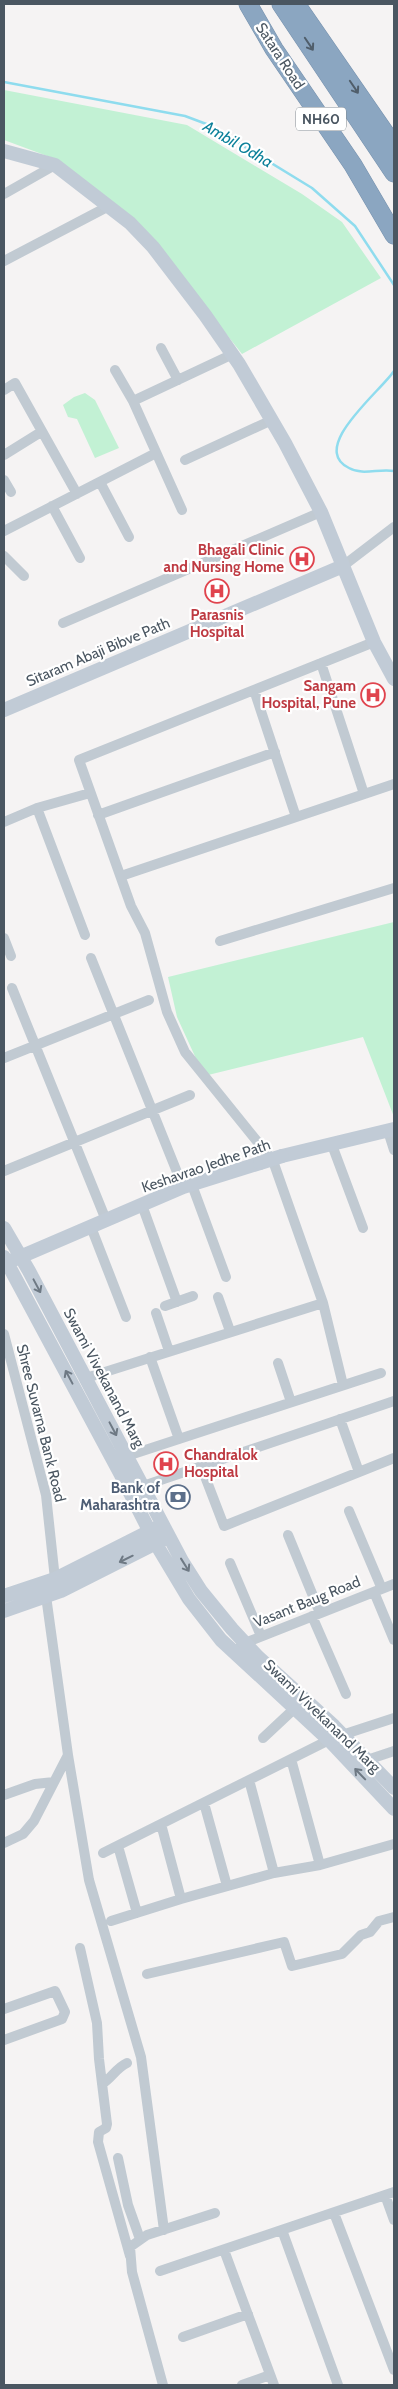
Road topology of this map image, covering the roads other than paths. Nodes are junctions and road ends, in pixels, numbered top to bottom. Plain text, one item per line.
1 (248, 4) edge
2 (260, 4) edge
3 (281, 4) edge
4 (296, 4) edge
5 (394, 146) edge
6 (4, 151) edge
7 (55, 166) junction
8 (394, 173) edge
9 (4, 194) edge
10 (110, 206) junction
11 (394, 219) edge
12 (394, 235) edge
13 (4, 261) edge
14 (161, 348) dead end
15 (232, 354) junction
16 (115, 370) dead end
17 (178, 380) junction
18 (4, 390) edge
19 (132, 401) junction
20 (272, 420) junction
21 (41, 432) junction
22 (156, 453) junction
23 (4, 455) edge
24 (185, 460) dead end
25 (4, 480) edge
26 (100, 482) junction
27 (11, 492) dead end
28 (77, 494) junction
29 (52, 506) junction
30 (182, 510) dead end
31 (322, 512) junction
32 (394, 527) edge
33 (4, 531) edge
34 (129, 536) dead end
35 (4, 556) edge
36 (80, 558) dead end
37 (343, 566) junction
38 (24, 576) dead end
39 (63, 623) dead end
40 (374, 642) junction
41 (321, 663) junction
42 (394, 679) edge
43 (254, 690) junction
44 (4, 710) edge
45 (274, 752) junction
46 (394, 784) edge
47 (90, 793) junction
48 (364, 794) junction
49 (37, 808) junction
50 (98, 815) junction
51 (296, 817) junction
52 (4, 822) edge
53 (121, 876) junction
54 (394, 888) edge
55 (85, 935) dead end
56 (4, 938) edge
57 (220, 941) dead end
58 (11, 956) dead end
59 (91, 958) dead end
60 (12, 988) dead end
61 (149, 1000) dead end
62 (113, 1014) junction
63 (35, 1045) junction
64 (4, 1058) edge
65 (190, 1095) dead end
66 (152, 1112) junction
67 (391, 1130) edge
68 (75, 1142) junction
69 (332, 1145) junction
70 (394, 1150) edge
71 (4, 1171) edge
72 (188, 1186) junction
73 (142, 1205) junction
74 (106, 1220) junction
75 (91, 1226) junction
76 (4, 1228) edge
77 (363, 1228) dead end
78 (20, 1257) junction
79 (5, 1262) edge
80 (226, 1277) dead end
81 (193, 1296) dead end
82 (218, 1297) dead end
83 (177, 1302) junction
84 (323, 1303) junction
85 (165, 1306) dead end
86 (156, 1313) dead end
87 (126, 1317) dead end
88 (230, 1331) junction
89 (4, 1334) edge
90 (169, 1351) junction
91 (150, 1357) junction
92 (278, 1363) dead end
93 (381, 1373) dead end
94 (86, 1378) junction
95 (343, 1385) junction
96 (394, 1401) edge
97 (291, 1402) junction
98 (340, 1419) junction
99 (179, 1439) junction
100 (127, 1456) junction
101 (394, 1458) edge
102 (201, 1466) junction
103 (359, 1472) junction
104 (143, 1486) junction
105 (349, 1512) dead end
106 (165, 1530) junction
107 (149, 1531) junction
108 (288, 1535) dead end
109 (156, 1544) junction
110 (230, 1563) dead end
111 (56, 1578) junction
112 (394, 1584) edge
113 (378, 1590) junction
114 (4, 1596) edge
115 (46, 1596) junction
116 (4, 1610) edge
117 (316, 1615) junction
118 (232, 1629) junction
119 (261, 1636) junction
120 (221, 1640) junction
121 (394, 1640) edge
122 (245, 1643) junction
123 (234, 1654) junction
124 (346, 1694) dead end
125 (294, 1709) junction
126 (394, 1718) edge
127 (342, 1735) junction
128 (263, 1738) dead end
129 (328, 1740) junction
130 (394, 1751) edge
131 (68, 1755) junction
132 (291, 1759) junction
133 (367, 1760) junction
134 (248, 1780) junction
135 (54, 1782) junction
136 (393, 1785) edge
137 (4, 1794) edge
138 (204, 1802) junction
139 (394, 1809) edge
140 (161, 1824) junction
141 (4, 1843) edge
142 (394, 1844) edge
143 (118, 1846) junction
144 (103, 1853) dead end
145 (320, 1865) junction
146 (274, 1873) junction
147 (227, 1886) junction
148 (181, 1899) junction
149 (137, 1913) junction
150 (394, 1917) edge
151 (111, 1921) dead end
152 (80, 1948) dead end
153 (147, 1974) dead end
154 (4, 2009) edge
155 (4, 2040) edge
156 (128, 2063) dead end
157 (102, 2084) junction
158 (118, 2158) dead end
159 (390, 2194) edge
160 (215, 2213) dead end
161 (334, 2213) junction
162 (394, 2220) edge
163 (164, 2230) junction
164 (282, 2230) junction
165 (140, 2239) junction
166 (224, 2250) junction
167 (130, 2256) junction
168 (160, 2271) dead end
169 (248, 2314) junction
170 (183, 2337) dead end
171 (394, 2370) edge
172 (270, 2375) junction
173 (163, 2385) edge
174 (242, 2385) edge
175 (274, 2385) edge
176 (338, 2385) edge

1 - 12 highway, Satara Road / NH60
2 - 11 highway
3 -> 8 highway
4 -> 5 highway, NH60
6 - 7 main road
7 - 9 street
7 - 10 main road
10 - 13 street
10 - 15 main road
14 - 17 street
15 - 17 street
15 - 20 main road
16 - 19 street
17 - 19 street
18 - 21 street
19 - 22 street
20 - 24 street
20 - 31 main road
21 - 23 street
21 - 28 street
22 - 26 street
22 - 30 street
25 - 27 street
26 - 28 street
26 - 34 street
28 - 29 street
29 - 33 street
29 - 36 street
31 - 37 main road
31 - 39 street
32 - 37 street
35 - 38 street
37 - 40 main road
37 - 44 main road, Sitaram Abaji Bibve Path
40 - 41 street
40 - 42 main road
41 - 43 street
41 - 48 street
43 - 45 street
43 - 47 street
45 - 50 street
45 - 51 street
46 - 48 street
47 - 49 street
47 - 50 street
48 - 51 street
49 - 52 street
49 - 55 street
50 - 53 street
51 - 53 street
53 - 84 street
54 - 57 street
56 - 58 street
59 - 62 street
60 - 63 street
61 - 62 street
62 - 63 street
62 - 66 street
63 - 64 street
63 - 68 street
65 - 66 street
66 - 68 street
66 - 72 street
67 - 69 main road, Keshavrao Jedhe Path
67 - 70 street
68 - 71 street
68 - 74 street
69 - 72 main road, Keshavrao Jedhe Path, bridge
69 - 77 street
72 - 73 main road, Keshavrao Jedhe Path
72 - 80 street
73 - 74 main road, Keshavrao Jedhe Path
73 - 83 street
74 - 75 main road, Keshavrao Jedhe Path
75 - 78 main road, Keshavrao Jedhe Path
75 - 87 street
76 - 78 main road, Swami Vivekanand Marg
78 - 79 main road, Keshavrao Jedhe Path
78 -> 94 main road, Swami Vivekanand Marg
107 -> 79 main road, Swami Vivekanand Marg
81 - 83 street
82 - 88 street
83 - 85 street
84 - 88 street
84 - 95 street
86 - 90 street
88 - 90 street
89 - 111 street, Shree Suvarna Bank Road
90 - 91 street
91 - 94 street
91 - 99 street
92 - 97 street
93 - 95 street
94 -> 100 main road, Swami Vivekanand Marg
95 - 97 street
96 - 98 street
97 - 99 street
98 - 102 street
98 - 103 street
99 - 100 street
100 - 104 main road, Swami Vivekanand Marg
101 - 103 street
102 - 103 street
102 - 104 street
104 - 106 main road, Swami Vivekanand Marg
105 - 113 street
106 - 107 main road
106 - 109 main road
106 -> 118 main road, Swami Vivekanand Marg
107 - 109 main road, Swami Vivekanand Marg
107 - 111 main road
108 - 117 street
109 -> 115 main road
109 - 120 main road, Swami Vivekanand Marg
110 - 119 street
111 - 114 main road
112 - 113 street, Vasant Baug Road
113 - 117 street, Vasant Baug Road
113 - 121 street
115 - 116 main road
115 - 131 street
117 - 119 street, Vasant Baug Road
117 - 124 street
118 - 120 street
118 - 122 main road, Swami Vivekanand Marg
119 - 122 street, Vasant Baug Road
120 - 123 main road, Swami Vivekanand Marg
122 - 123 street, Vasant Baug Road
122 - 127 main road, Swami Vivekanand Marg
123 - 125 main road, Swami Vivekanand Marg
125 - 128 street
125 - 129 main road, Swami Vivekanand Marg
126 - 127 street
127 - 133 main road, Swami Vivekanand Marg
129 - 132 street
139 -> 129 main road, Swami Vivekanand Marg
130 - 133 street
131 - 135 street
131 - 163 street
132 - 134 street
132 - 145 street
133 - 136 main road, Swami Vivekanand Marg
134 - 138 street
134 - 146 street
135 - 137 street
135 - 141 street
138 - 140 street
138 - 147 street
140 - 143 street
140 - 148 street
142 - 145 street
143 - 144 street
143 - 149 street
145 - 146 street
146 - 147 street
147 - 148 street
148 - 149 street
149 - 151 street
150 - 153 street
152 - 157 street
154 - 155 street
156 - 157 street
157 - 167 street
158 - 165 street
159 - 161 street
159 - 162 street
160 - 163 street
161 - 164 street
161 - 171 street
163 - 165 street
164 - 166 street
164 - 176 street
165 - 167 street
166 - 168 street
166 - 169 street
167 - 173 street
169 - 170 street
169 - 172 street
172 - 174 street
172 - 175 street

